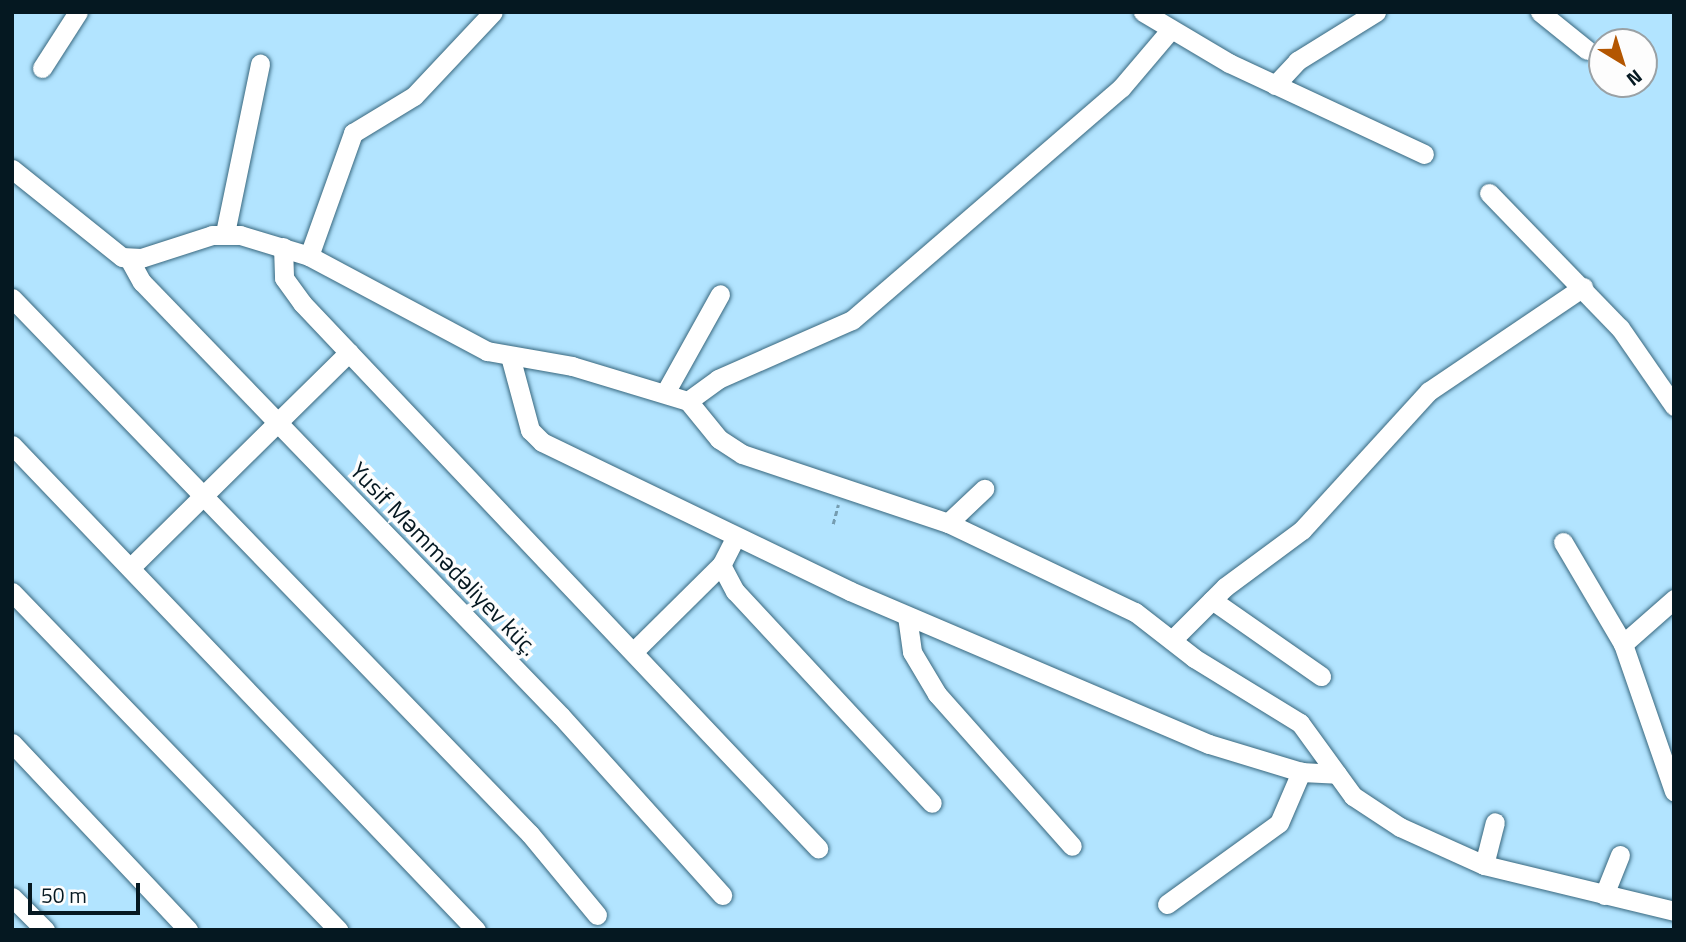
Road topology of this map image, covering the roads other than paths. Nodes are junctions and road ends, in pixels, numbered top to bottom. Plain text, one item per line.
1 (78, 12) edge
2 (493, 12) edge
3 (1143, 12) edge
4 (1540, 12) edge
5 (1367, 14) edge
6 (1171, 29) junction
7 (1587, 50) dead end
8 (260, 64) dead end
9 (42, 68) dead end
10 (1275, 85) junction
11 (1424, 154) dead end
12 (12, 169) edge
13 (1489, 193) dead end
14 (225, 233) junction
15 (283, 247) junction
16 (309, 256) junction
17 (129, 259) junction
18 (1583, 287) junction
19 (720, 294) dead end
20 (12, 298) edge
21 (349, 352) junction
22 (510, 356) junction
23 (1665, 375) edge
24 (664, 393) junction
25 (688, 401) junction
26 (1674, 406) edge
27 (278, 423) junction
28 (12, 445) edge
29 (984, 489) dead end
30 (202, 497) junction
31 (948, 523) junction
32 (735, 538) junction
33 (1563, 542) dead end
34 (722, 565) junction
35 (131, 567) junction
36 (12, 592) edge
37 (1674, 599) edge
38 (1212, 600) junction
39 (907, 616) junction
40 (1172, 640) junction
41 (1623, 644) junction
42 (635, 650) junction
43 (1321, 676) dead end
44 (15, 751) edge
45 (1301, 772) junction
46 (1337, 774) junction
47 (1674, 791) edge
48 (932, 803) dead end
49 (1495, 821) dead end
50 (1072, 846) dead end
51 (818, 848) dead end
52 (1620, 855) dead end
53 (1484, 865) junction
54 (722, 895) dead end
55 (1604, 895) junction
56 (12, 897) edge
57 (1167, 904) dead end
58 (1674, 911) edge
59 (597, 915) dead end
60 (45, 930) edge
61 (188, 930) edge
62 (338, 930) edge
63 (476, 930) edge

1 - 9 street
2 - 16 street
3 - 6 street
4 - 7 street
5 - 10 street
6 - 10 street
6 - 25 street
8 - 14 street
10 - 11 street
12 - 17 street, Yusif Məmmədəliyev küç.
13 - 18 street
14 - 15 street
14 - 17 street
15 - 16 street
15 - 21 street
16 - 22 street
17 - 27 street, Yusif Məmmədəliyev küç.
18 - 23 street
18 - 38 street
19 - 24 street
20 - 30 street
21 - 27 street
21 - 42 street
22 - 24 street
22 - 32 street
23 - 26 street
24 - 25 street
25 - 31 street
27 - 30 street
27 - 54 street, Yusif Məmmədəliyev küç.
28 - 35 street
29 - 31 street
30 - 35 street
30 - 59 street
31 - 40 street
32 - 34 street
32 - 39 street
33 - 41 street
34 - 42 street
34 - 48 street
35 - 63 street
36 - 62 street
37 - 41 street
38 - 40 street
38 - 43 street
39 - 45 street
39 - 50 street
40 - 46 street
41 - 47 street
42 - 51 street
44 - 61 street
45 - 46 street
45 - 57 street
46 - 53 street
49 - 53 street
52 - 55 street
53 - 55 street
55 - 58 street
56 - 60 street

